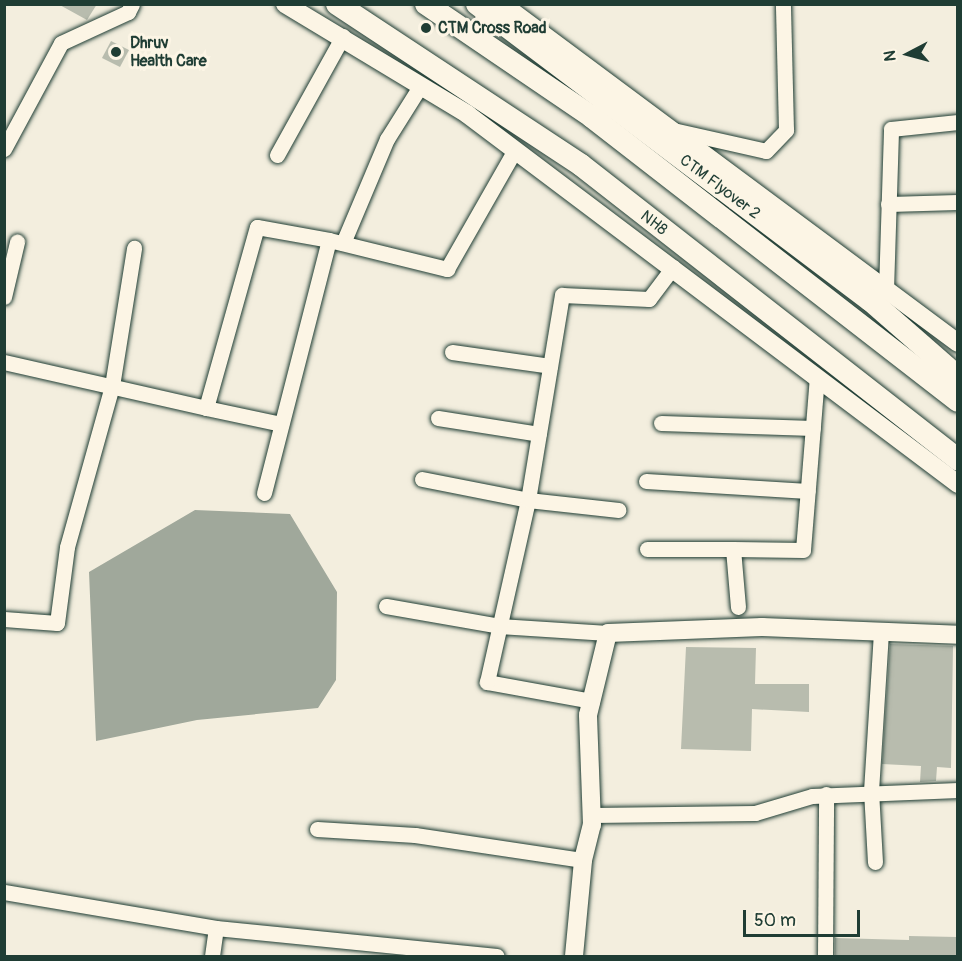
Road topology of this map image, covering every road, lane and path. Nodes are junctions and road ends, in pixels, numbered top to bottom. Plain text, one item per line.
1 (132, 4) edge
2 (285, 4) edge
3 (337, 4) edge
4 (426, 4) edge
5 (477, 4) edge
6 (502, 4) edge
7 (783, 4) edge
8 (343, 36) junction
9 (421, 85) junction
10 (957, 122) edge
11 (670, 130) junction
12 (4, 149) edge
13 (515, 150) junction
14 (277, 155) dead end
15 (586, 169) junction
16 (570, 191) junction
17 (957, 202) edge
18 (888, 204) junction
19 (17, 242) dead end
20 (336, 242) junction
21 (134, 248) dead end
22 (673, 267) junction
23 (886, 290) junction
24 (4, 297) edge
25 (957, 343) edge
26 (452, 352) dead end
27 (4, 362) edge
28 (550, 366) junction
29 (817, 377) junction
30 (957, 377) edge
31 (112, 386) junction
32 (957, 400) edge
33 (206, 408) junction
34 (438, 418) dead end
35 (661, 423) dead end
36 (281, 424) junction
37 (813, 429) junction
38 (539, 434) junction
39 (957, 460) edge
40 (422, 479) dead end
41 (646, 481) dead end
42 (957, 484) edge
43 (808, 491) junction
44 (264, 493) dead end
45 (528, 500) junction
46 (618, 510) dead end
47 (647, 549) dead end
48 (733, 549) junction
49 (386, 606) dead end
50 (738, 607) dead end
51 (4, 619) edge
52 (499, 626) junction
53 (881, 631) junction
54 (608, 633) junction
55 (957, 635) edge
56 (592, 701) junction
57 (957, 790) edge
58 (871, 791) junction
59 (826, 794) junction
60 (592, 815) junction
61 (317, 829) dead end
62 (583, 860) junction
63 (875, 862) dead end
64 (4, 892) edge
65 (216, 928) junction
66 (394, 951) edge
67 (212, 957) edge
68 (497, 957) edge
69 (574, 957) edge
70 (825, 957) edge

1 - 12 street
2 - 8 street
3 - 15 main road, NH8
4 - 32 main road
5 - 30 main road, CTM Flyover 2
6 - 11 street
7 - 11 street
8 - 9 street
8 - 14 street
9 - 13 street
9 - 20 street
10 - 18 street
11 - 23 street
13 - 16 street
13 - 20 street
15 - 16 street
15 - 39 main road, NH8
16 - 22 street
17 - 18 street
18 - 23 street
19 - 24 street
20 - 33 street
20 - 36 street
21 - 31 street
22 - 28 street
22 - 29 street
23 - 25 street
26 - 28 street
27 - 31 street
28 - 38 street
29 - 37 street
29 - 42 street
31 - 33 street
31 - 51 street
33 - 36 street
34 - 38 street
35 - 37 street
36 - 44 street
37 - 43 street
38 - 45 street
40 - 45 street
41 - 43 street
43 - 48 street
45 - 46 street
45 - 52 street
47 - 48 street
48 - 50 street
49 - 52 street
52 - 54 street
52 - 56 street
53 - 54 street
53 - 55 street
53 - 58 street
54 - 56 street
56 - 60 street
57 - 58 street
58 - 59 street
58 - 63 street
59 - 60 street
59 - 70 street
60 - 62 street
61 - 62 street
62 - 69 street
64 - 65 street
65 - 66 street
65 - 67 street
66 - 68 street

